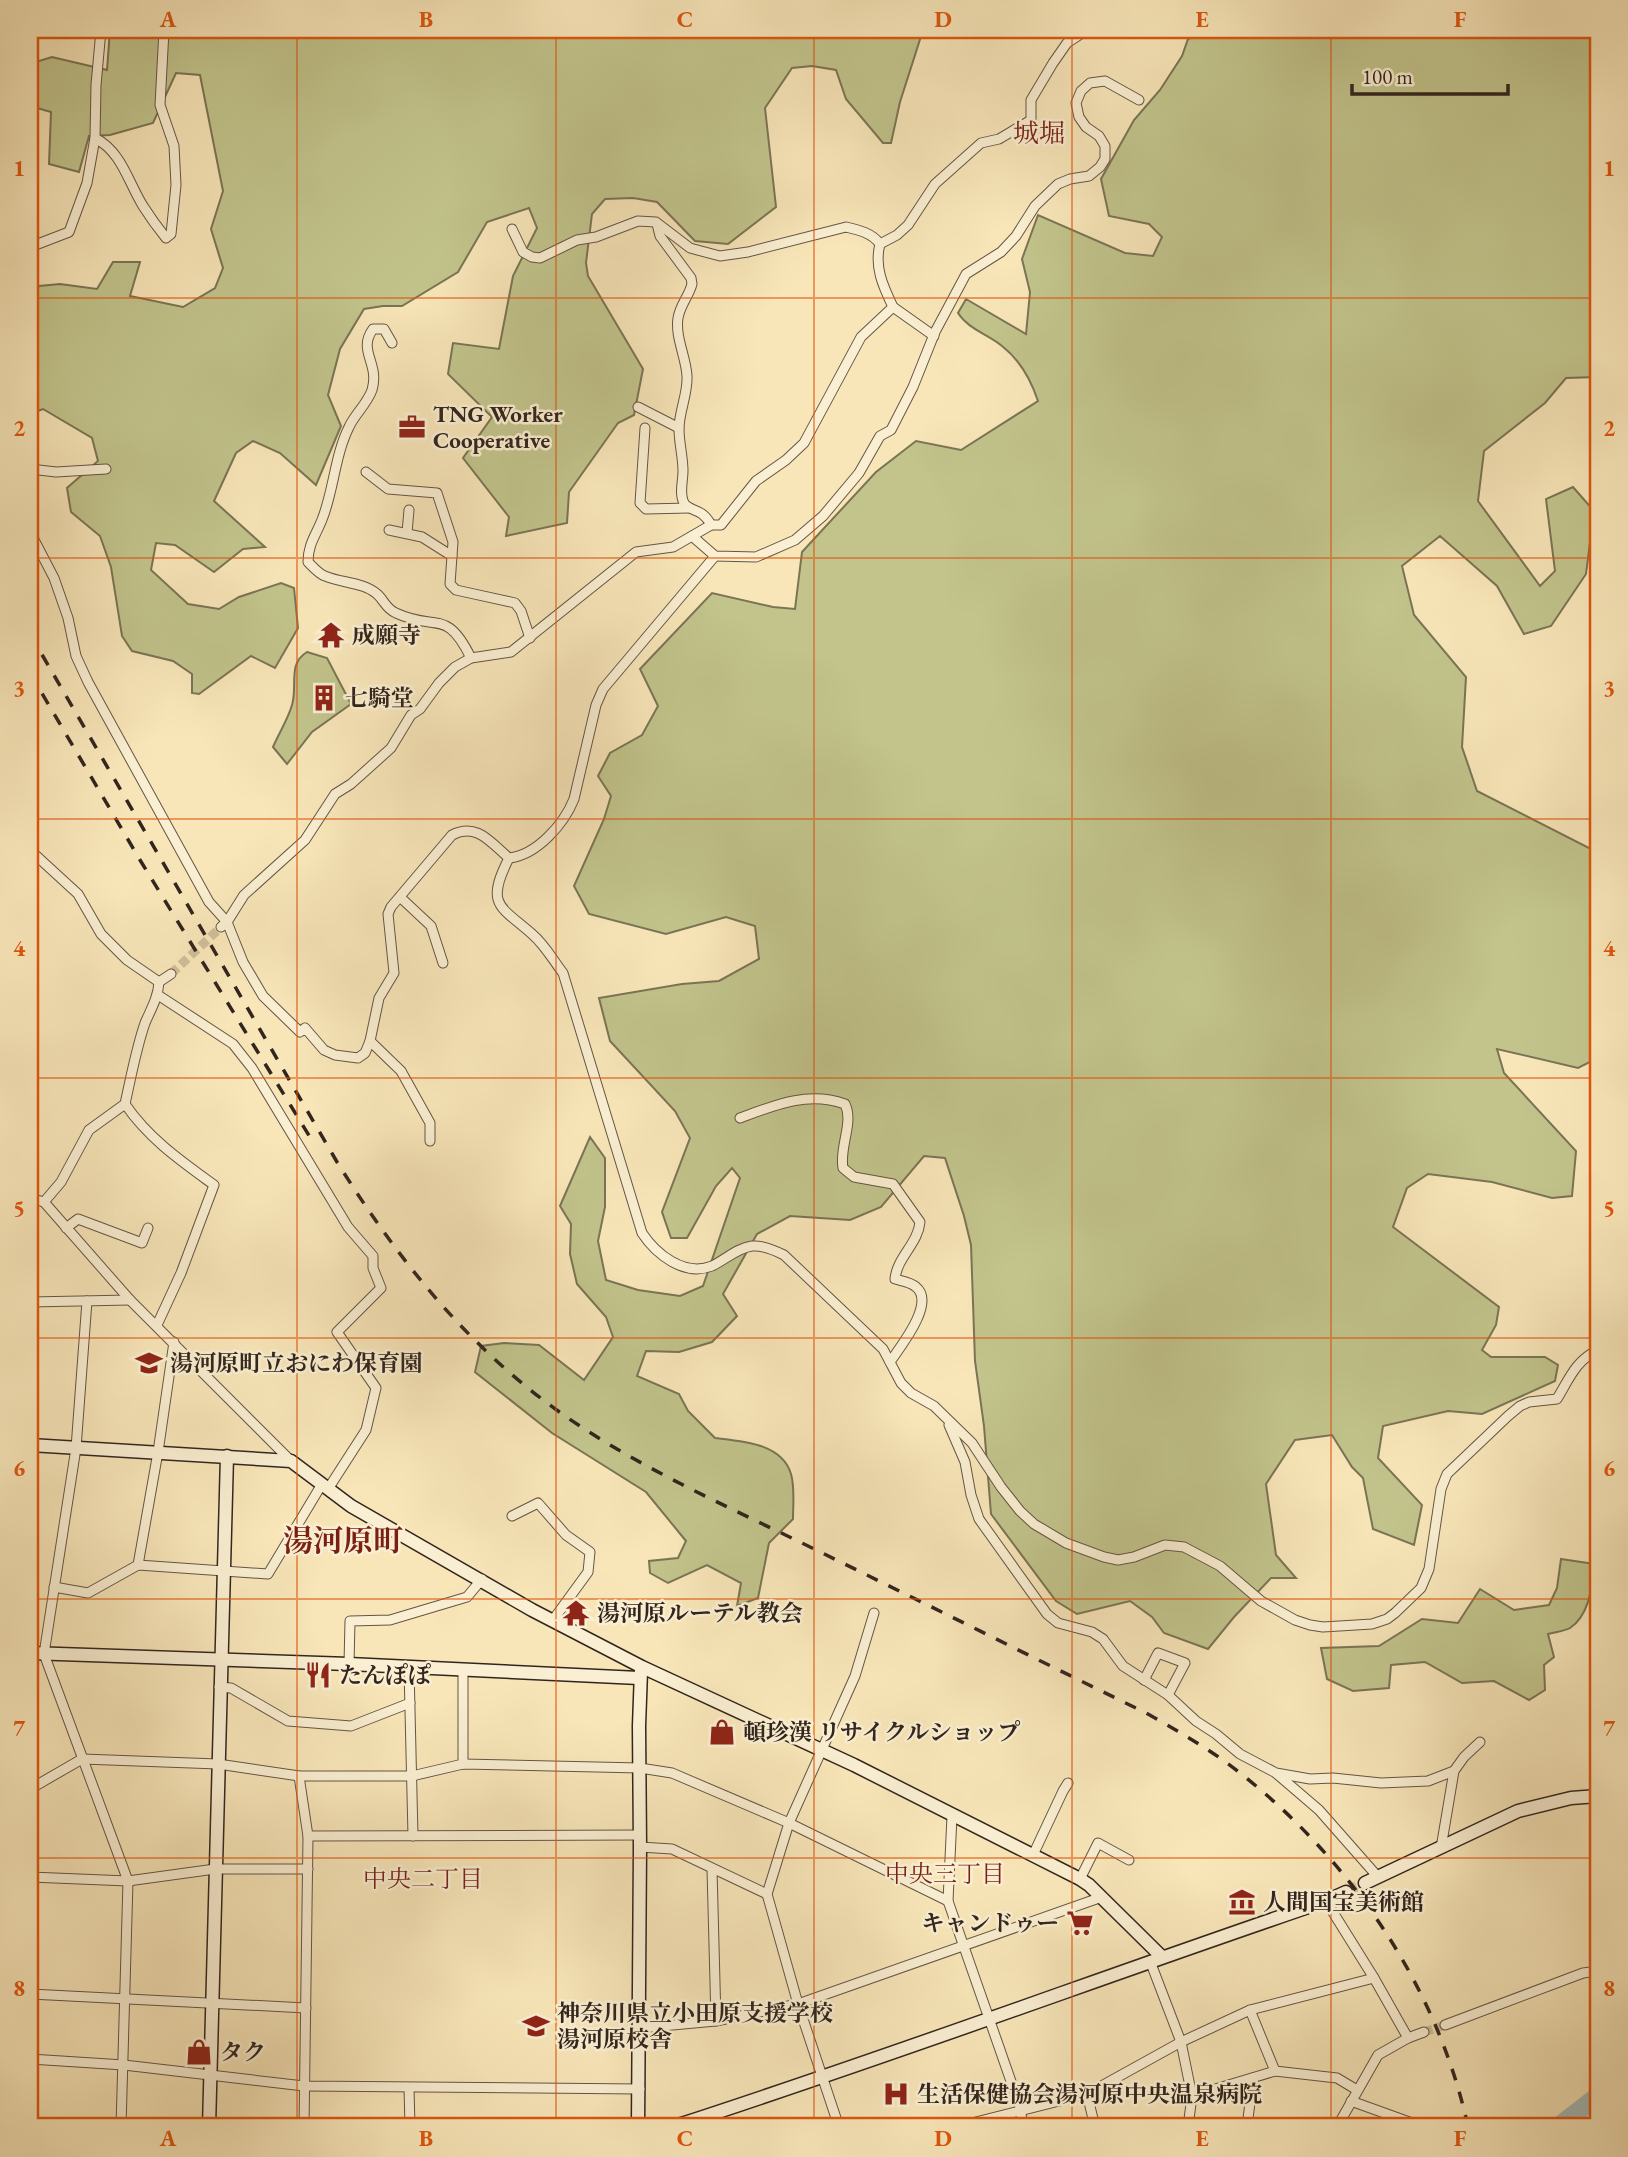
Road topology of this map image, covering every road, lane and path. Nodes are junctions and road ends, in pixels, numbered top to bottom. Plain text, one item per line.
1 (101, 30) edge
2 (164, 30) edge
3 (1087, 30) edge
4 (1139, 100) dead end
5 (95, 138) junction
6 (656, 222) junction
7 (512, 229) dead end
8 (880, 244) junction
9 (30, 247) edge
10 (893, 307) junction
11 (934, 336) junction
12 (392, 343) dead end
13 (638, 407) dead end
14 (645, 428) dead end
15 (678, 428) junction
16 (30, 469) edge
17 (106, 469) dead end
18 (366, 472) dead end
19 (688, 509) junction
20 (409, 510) dead end
21 (711, 526) junction
22 (389, 530) dead end
23 (30, 532) edge
24 (407, 533) junction
25 (692, 536) junction
26 (452, 556) junction
27 (715, 556) junction
28 (530, 638) junction
29 (471, 658) junction
30 (30, 850) edge
31 (509, 858) junction
32 (400, 897) junction
33 (224, 924) junction
34 (443, 963) dead end
35 (171, 974) tunnel mouth
36 (159, 982) junction
37 (158, 995) junction
38 (294, 1016) dead end
39 (305, 1028) junction
40 (370, 1041) junction
41 (125, 1104) junction
42 (740, 1118) dead end
43 (430, 1141) dead end
44 (30, 1198) edge
45 (44, 1202) junction
46 (66, 1228) junction
47 (148, 1228) dead end
48 (130, 1300) junction
49 (87, 1301) junction
50 (30, 1302) edge
51 (157, 1325) junction
52 (174, 1342) junction
53 (1598, 1350) edge
54 (890, 1362) junction
55 (946, 1418) junction
56 (30, 1446) edge
57 (76, 1448) junction
58 (158, 1452) junction
59 (227, 1456) junction
60 (292, 1461) junction
61 (325, 1486) junction
62 (512, 1516) dead end
63 (138, 1565) junction
64 (223, 1571) junction
65 (482, 1579) junction
66 (54, 1587) junction
67 (874, 1613) dead end
68 (553, 1620) junction
69 (30, 1653) edge
70 (44, 1654) junction
71 (220, 1659) junction
72 (349, 1664) junction
73 (409, 1668) junction
74 (463, 1669) junction
75 (641, 1673) junction
76 (1144, 1680) junction
77 (219, 1687) junction
78 (1168, 1695) junction
79 (410, 1703) junction
80 (1480, 1742) dead end
81 (823, 1752) junction
82 (82, 1759) junction
83 (218, 1764) junction
84 (463, 1764) junction
85 (640, 1768) junction
86 (1454, 1771) junction
87 (1276, 1773) junction
88 (299, 1776) junction
89 (412, 1776) junction
90 (1069, 1783) dead end
91 (30, 1789) edge
92 (1598, 1796) edge
93 (952, 1816) junction
94 (789, 1823) junction
95 (307, 1836) junction
96 (413, 1836) junction
97 (640, 1841) junction
98 (1441, 1848) junction
99 (1033, 1855) junction
100 (1129, 1860) dead end
101 (215, 1869) junction
102 (308, 1869) junction
103 (712, 1869) junction
104 (30, 1877) edge
105 (1378, 1877) junction
106 (1080, 1879) junction
107 (128, 1881) junction
108 (1365, 1883) tunnel mouth
109 (1346, 1892) tunnel mouth
110 (767, 1895) junction
111 (1102, 1897) junction
112 (948, 1901) junction
113 (1326, 1901) junction
114 (964, 1945) junction
115 (1156, 1959) junction
116 (1598, 1972) edge
117 (1374, 1978) junction
118 (30, 1994) edge
119 (125, 2000) junction
120 (213, 2004) junction
121 (798, 2004) junction
122 (306, 2008) junction
123 (1250, 2010) junction
124 (989, 2017) junction
125 (716, 2021) junction
126 (1445, 2025) tunnel mouth
127 (640, 2028) junction
128 (1424, 2032) tunnel mouth
129 (1408, 2038) junction
130 (1181, 2042) junction
131 (30, 2059) edge
132 (124, 2065) junction
133 (1275, 2071) junction
134 (211, 2076) junction
135 (823, 2078) junction
136 (1253, 2078) junction
137 (304, 2086) junction
138 (409, 2088) junction
139 (640, 2090) junction
140 (1357, 2090) junction
141 (1087, 2094) junction
142 (1192, 2096) junction
143 (1351, 2101) junction
144 (1021, 2110) junction
145 (121, 2127) edge
146 (209, 2127) edge
147 (304, 2127) edge
148 (410, 2127) edge
149 (638, 2127) edge
150 (673, 2127) edge
151 (839, 2127) edge
152 (956, 2127) edge
153 (1023, 2127) edge
154 (1095, 2127) edge
155 (1188, 2127) edge
156 (1247, 2127) edge
157 (1337, 2127) edge
158 (1412, 2127) edge

1 - 5 street
2 - 5 street
3 - 8 street
4 - 11 street
5 - 9 street
6 - 7 street
6 - 8 street
6 - 15 street
8 - 10 street
10 - 11 street
10 - 21 street
11 - 27 street
12 - 29 street
13 - 15 street
14 - 19 street
15 - 19 street
16 - 17 street
18 - 26 street
19 - 21 street
20 - 24 street
21 - 25 street
22 - 24 street
23 - 33 street
24 - 26 street
25 - 27 street
25 - 28 street
26 - 28 street
27 - 31 street
28 - 29 street
29 - 33 street
30 - 36 street
31 - 32 street
31 - 54 street
32 - 34 street
32 - 40 street
33 - 39 street
35 - 36 street
36 - 37 street
37 - 41 street
37 - 61 street
38 - 39 street
39 - 40 street
40 - 43 street
41 - 45 street
41 - 51 street
42 - 54 street
44 - 45 street
45 - 46 street
46 - 47 street
46 - 48 street
48 - 49 street
48 - 51 street
49 - 50 street
49 - 57 street
51 - 52 street
52 - 58 street
52 - 60 street
53 - 55 street
54 - 55 street
55 - 76 street
56 - 57 street
57 - 58 street
57 - 66 street
58 - 59 street
58 - 63 street
59 - 60 street
59 - 64 street
60 - 61 street
61 - 64 street
61 - 65 street
62 - 68 street
63 - 64 street
63 - 66 street
64 - 71 street
65 - 68 street
65 - 72 street
66 - 70 street
67 - 81 street
68 - 75 street
69 - 70 street
70 - 71 street
70 - 82 street
71 - 72 street
71 - 77 street
72 - 73 street
73 - 74 street
73 - 79 street
74 - 75 street
74 - 84 street
75 - 81 street
75 - 85 street
76 - 78 street
76 - 78 street
77 - 79 street
77 - 83 street
78 - 87 street
79 - 89 street
80 - 86 street
81 - 93 street
81 - 94 street
82 - 83 street
82 - 91 street
82 - 107 street
83 - 88 street
83 - 101 street
84 - 85 street
84 - 89 street
85 - 94 street
85 - 97 street
86 - 87 street
86 - 98 street
87 - 105 street
88 - 89 street
88 - 95 street
89 - 96 street
90 - 99 street
92 - 98 street
93 - 99 street
93 - 112 street
94 - 110 street
94 - 112 street
95 - 96 street
95 - 102 street
96 - 97 street
97 - 103 street
97 - 127 street
98 - 105 street
99 - 106 street
100 - 106 street
101 - 102 street
101 - 107 street
101 - 120 street
102 - 122 street
103 - 110 street
103 - 125 street
104 - 107 street
105 - 108 street
106 - 111 street
107 - 119 street
109 - 113 street
110 - 121 street
111 - 114 street
111 - 115 street
112 - 114 street
113 - 115 street
113 - 117 street
114 - 121 street
114 - 124 street
115 - 124 street
115 - 130 street
116 - 126 street
117 - 123 street
117 - 129 street
118 - 119 street
119 - 120 street
119 - 132 street
120 - 122 street
120 - 134 street
121 - 125 street
121 - 135 street
122 - 137 street
123 - 130 street
123 - 133 street
124 - 135 street
124 - 144 street
125 - 127 street
127 - 139 street
128 - 129 street
129 - 140 street
130 - 141 street
130 - 142 street
131 - 132 street
132 - 134 street
132 - 145 street
133 - 136 street
133 - 140 street
134 - 137 street
134 - 146 street
135 - 150 street
135 - 151 street
136 - 142 street
136 - 156 street
137 - 138 street
137 - 147 street
138 - 139 street
138 - 148 street
139 - 149 street
140 - 143 street
141 - 144 street
141 - 154 street
142 - 155 street
143 - 157 street
143 - 158 street
144 - 152 street
144 - 153 street

